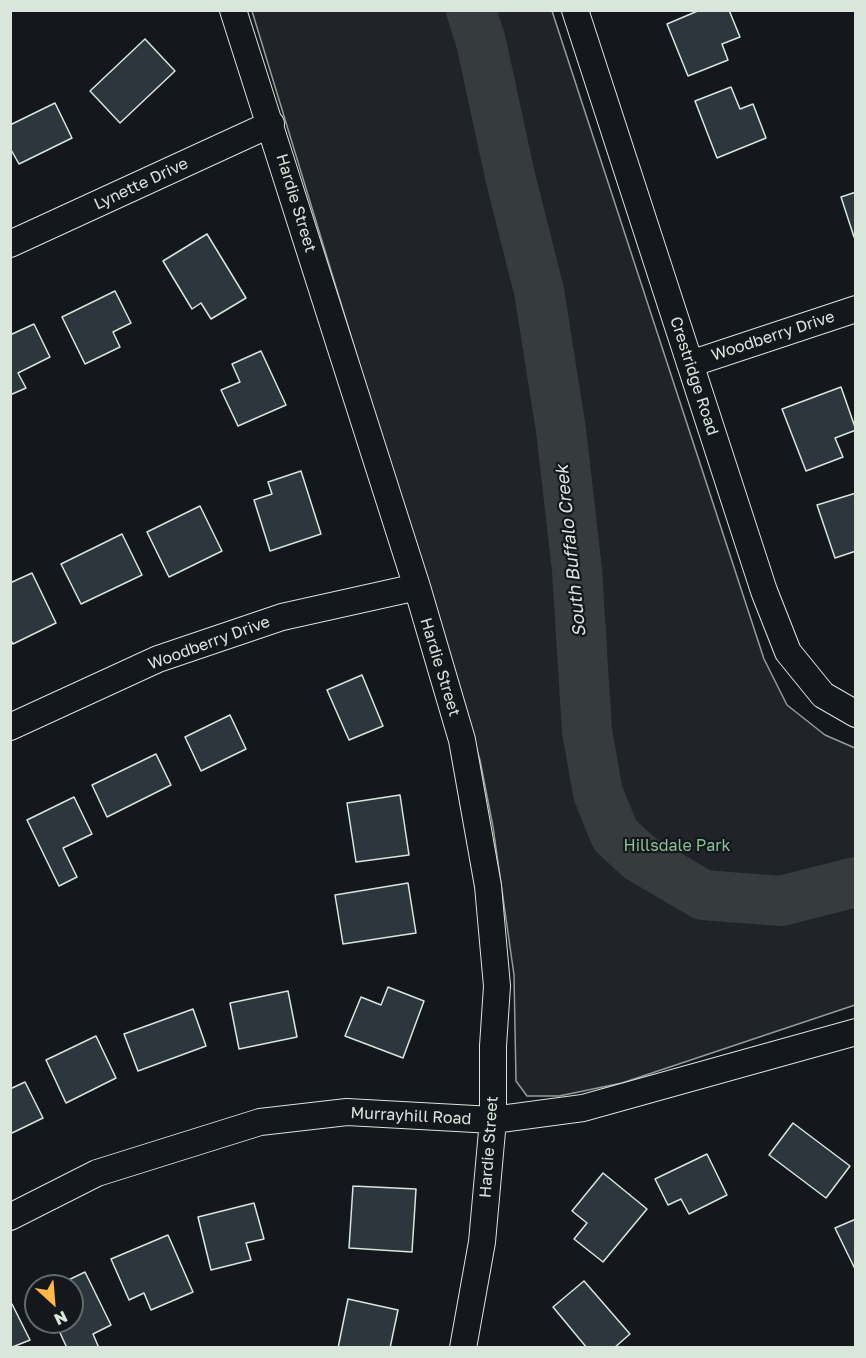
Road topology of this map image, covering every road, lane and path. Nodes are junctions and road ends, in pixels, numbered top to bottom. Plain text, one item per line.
1 (233, 10) edge
2 (575, 10) edge
3 (271, 124) junction
4 (10, 244) edge
5 (855, 309) edge
6 (690, 364) junction
7 (417, 587) junction
8 (855, 714) edge
9 (10, 727) edge
10 (855, 1032) edge
11 (493, 1120) junction
12 (10, 1217) edge
13 (463, 1347) edge

1 - 3 street, Hardie Street
2 - 6 street, Crestridge Road
3 - 4 street, Lynette Drive
3 - 7 street, Hardie Street
5 - 6 street, Woodberry Drive
6 - 8 street, Crestridge Road
7 - 9 street, Woodberry Drive
7 - 11 street, Hardie Street
10 - 11 street, Murrayhill Road
11 - 12 street, Murrayhill Road
11 - 13 street, Hardie Street

